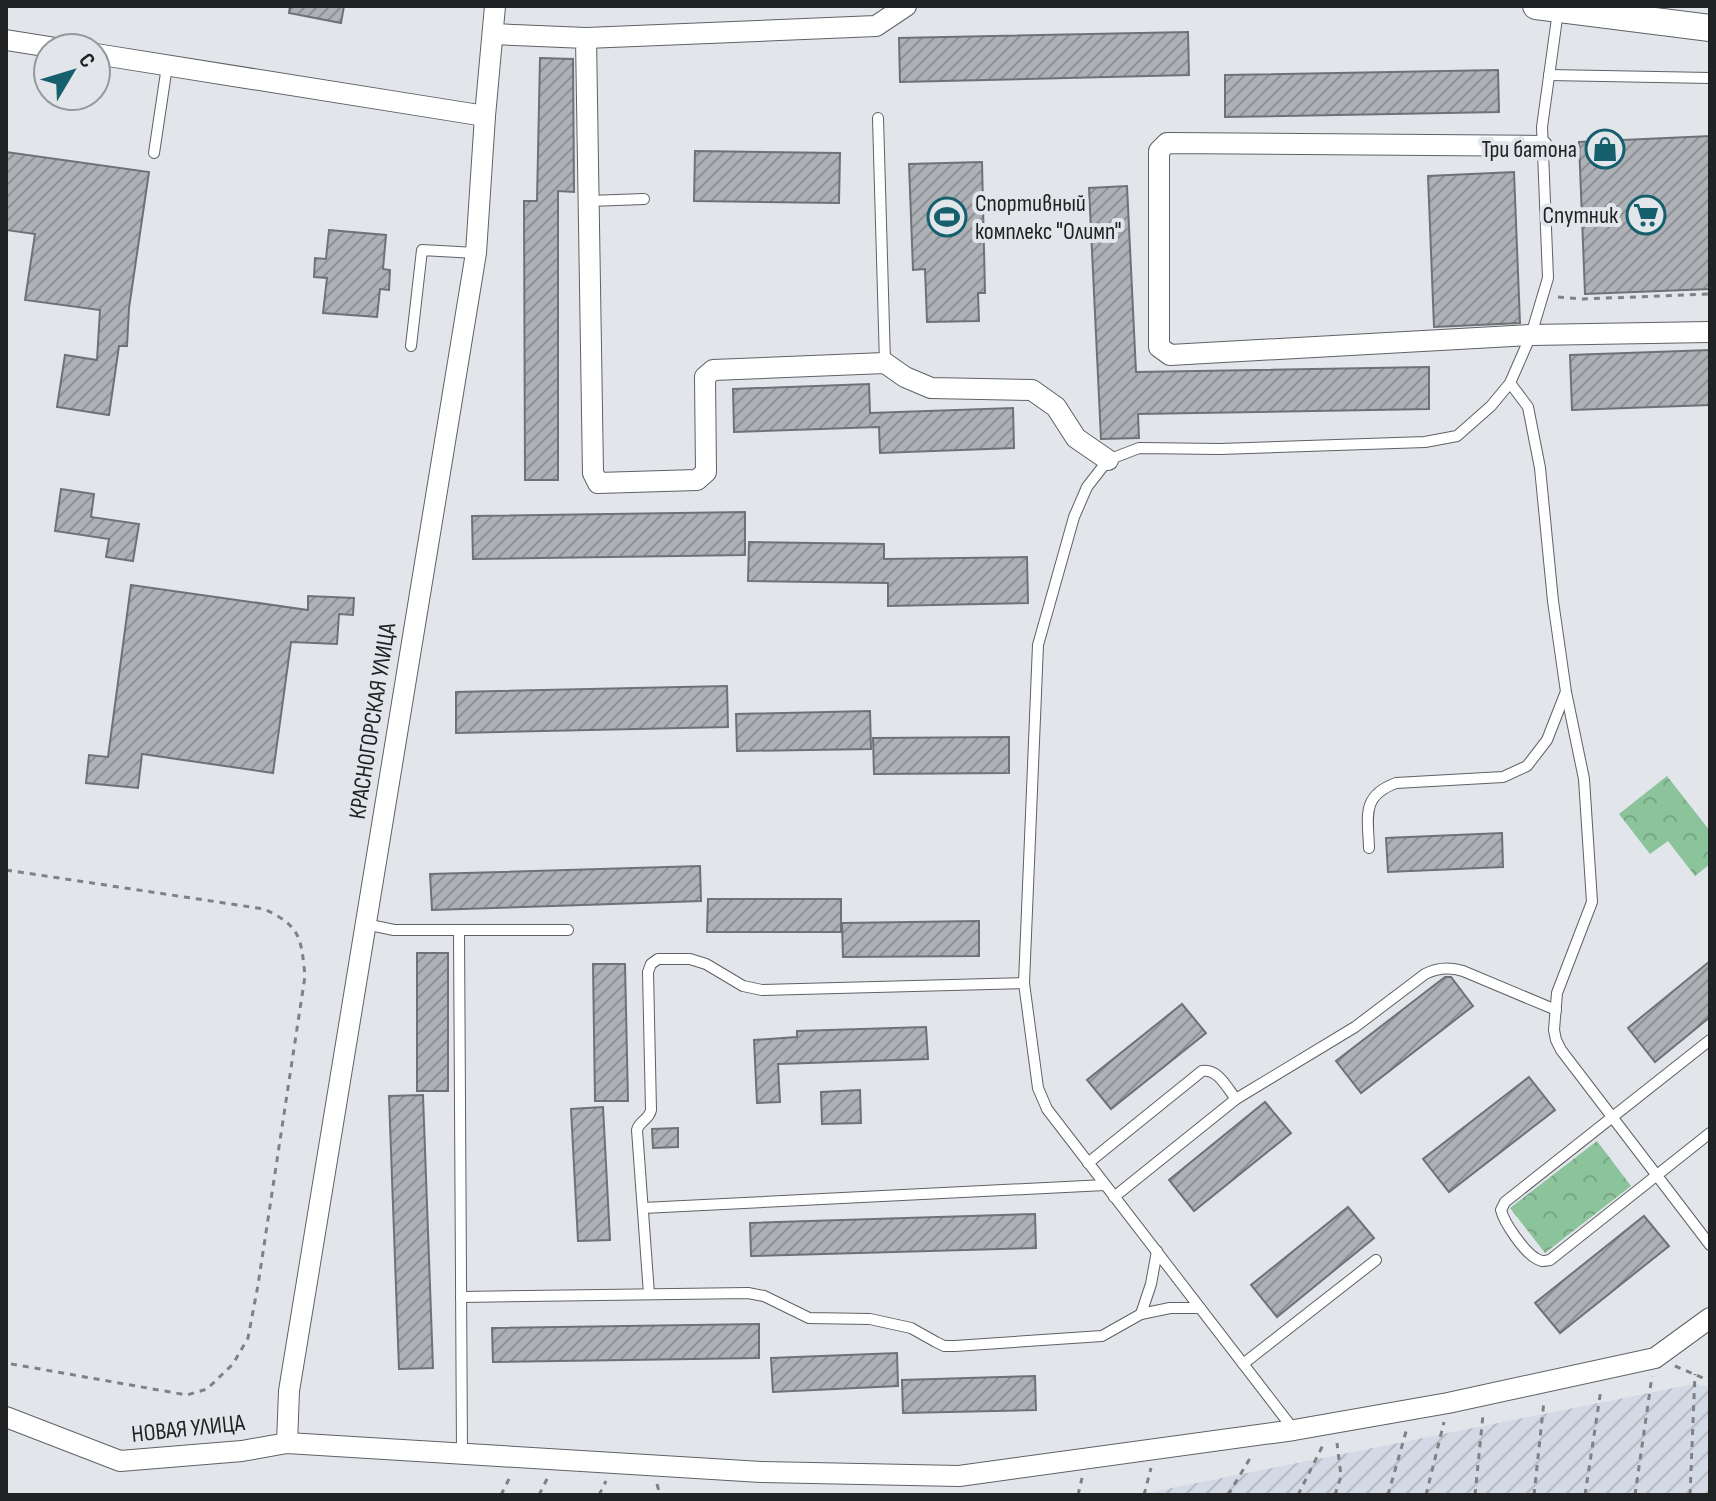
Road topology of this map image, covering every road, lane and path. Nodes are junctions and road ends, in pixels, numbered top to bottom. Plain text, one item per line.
1 (495, 6) edge
2 (906, 6) edge
3 (1547, 8) edge
4 (1710, 28) edge
5 (493, 34) junction
6 (586, 38) junction
7 (6, 40) edge
8 (32, 44) edge
9 (112, 57) edge
10 (167, 66) junction
11 (1549, 75) junction
12 (1710, 78) edge
13 (485, 116) junction
14 (878, 118) dead end
15 (1542, 146) junction
16 (154, 153) dead end
17 (644, 199) dead end
18 (589, 201) junction
19 (476, 253) junction
20 (1710, 294) edge
21 (1542, 296) junction
22 (1710, 332) edge
23 (1531, 335) junction
24 (411, 346) dead end
25 (885, 363) junction
26 (1510, 383) junction
27 (1108, 460) junction
28 (1566, 692) junction
29 (1369, 848) dead end
30 (6, 870) edge
31 (365, 924) junction
32 (459, 930) junction
33 (568, 930) dead end
34 (1024, 983) junction
35 (1556, 1010) junction
36 (1710, 1040) edge
37 (1236, 1099) junction
38 (1613, 1117) junction
39 (1710, 1133) edge
40 (1088, 1163) junction
41 (1656, 1175) junction
42 (1105, 1185) junction
43 (1114, 1197) junction
44 (643, 1208) junction
45 (1710, 1245) edge
46 (1157, 1251) junction
47 (1376, 1260) dead end
48 (649, 1294) junction
49 (461, 1297) junction
50 (1200, 1308) junction
51 (1141, 1314) junction
52 (1710, 1318) edge
53 (1655, 1358) junction
54 (6, 1363) edge
55 (1243, 1364) junction
56 (1604, 1369) junction
57 (1695, 1374) junction
58 (1710, 1381) edge
59 (1546, 1382) junction
60 (1484, 1395) junction
61 (1448, 1403) junction
62 (1413, 1409) junction
63 (6, 1417) edge
64 (1334, 1423) junction
65 (1294, 1430) junction
66 (1265, 1434) junction
67 (287, 1443) junction
68 (1156, 1449) junction
69 (462, 1453) junction
70 (1144, 1495) edge
71 (1228, 1495) edge
72 (1298, 1495) edge
73 (1335, 1495) edge
74 (1388, 1495) edge
75 (1426, 1495) edge
76 (1475, 1495) edge
77 (1534, 1495) edge
78 (1585, 1495) edge
79 (1635, 1495) edge
80 (1690, 1495) edge

1 - 5 street, КРАСНОГОРСКАЯ УЛИЦА
2 - 6 street
3 - 4 street
3 - 11 lane
5 - 6 street
5 - 13 street, КРАСНОГОРСКАЯ УЛИЦА
6 - 18 street
7 - 8 street
9 - 10 street
10 - 13 street
10 - 16 lane
11 - 12 lane
11 - 15 lane
13 - 19 street, КРАСНОГОРСКАЯ УЛИЦА
14 - 25 lane
15 - 21 lane
15 - 23 street
17 - 18 lane
18 - 25 street
19 - 24 lane
19 - 31 street, КРАСНОГОРСКАЯ УЛИЦА
20 - 21 path
21 - 23 lane
22 - 23 street
23 - 26 lane
25 - 27 street
26 - 27 lane
26 - 28 lane
27 - 34 lane
28 - 29 lane
28 - 35 lane
30 - 54 path
31 - 32 lane
31 - 67 street, КРАСНОГОРСКАЯ УЛИЦА
32 - 33 lane
32 - 49 lane
34 - 40 lane
34 - 44 lane
35 - 37 lane
35 - 38 lane
36 - 38 lane
37 - 40 lane
37 - 43 lane
38 - 41 lane
38 - 41 lane
39 - 41 lane
40 - 42 lane
41 - 45 lane
42 - 43 lane
42 - 44 lane
43 - 46 lane
44 - 48 lane
46 - 50 lane
46 - 51 lane
47 - 55 lane
48 - 49 lane
48 - 51 lane
49 - 69 lane
50 - 51 lane
50 - 55 lane
52 - 53 street
53 - 56 street, НОВАЯ УЛИЦА
53 - 57 path
53 - 79 path
55 - 65 lane
56 - 59 street, НОВАЯ УЛИЦА
56 - 78 path
57 - 58 path
57 - 80 path
59 - 60 street, НОВАЯ УЛИЦА
59 - 77 path
60 - 61 street, НОВАЯ УЛИЦА
60 - 76 path
61 - 62 street, НОВАЯ УЛИЦА
61 - 75 path
62 - 64 street, НОВАЯ УЛИЦА
62 - 74 path
63 - 67 street, НОВАЯ УЛИЦА
64 - 65 street, НОВАЯ УЛИЦА
64 - 72 path
64 - 73 path
65 - 66 street, НОВАЯ УЛИЦА
66 - 68 street, НОВАЯ УЛИЦА
66 - 71 path
67 - 69 street, НОВАЯ УЛИЦА
68 - 69 street, НОВАЯ УЛИЦА
68 - 70 path

